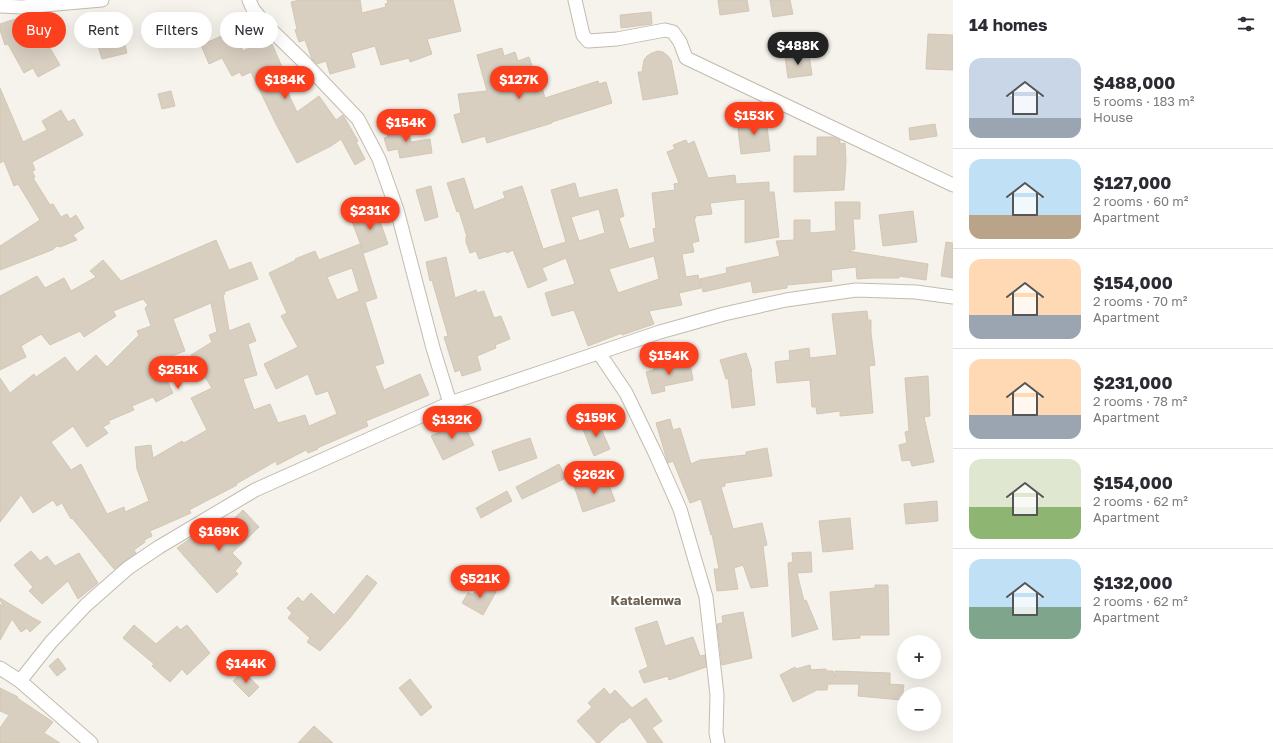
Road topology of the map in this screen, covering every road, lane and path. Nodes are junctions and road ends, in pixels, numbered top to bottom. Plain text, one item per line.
1 (102, 0) edge
2 (249, 0) edge
3 (575, 0) edge
4 (0, 6) edge
5 (953, 185) edge
6 (953, 297) edge
7 (599, 353) junction
8 (450, 403) junction
9 (0, 668) edge
10 (20, 682) junction
11 (91, 743) edge
12 (718, 743) edge

1 - 4 street
2 - 8 street
3 - 5 street
6 - 7 street
7 - 8 street
7 - 12 street
8 - 10 street
9 - 10 street
10 - 11 street

